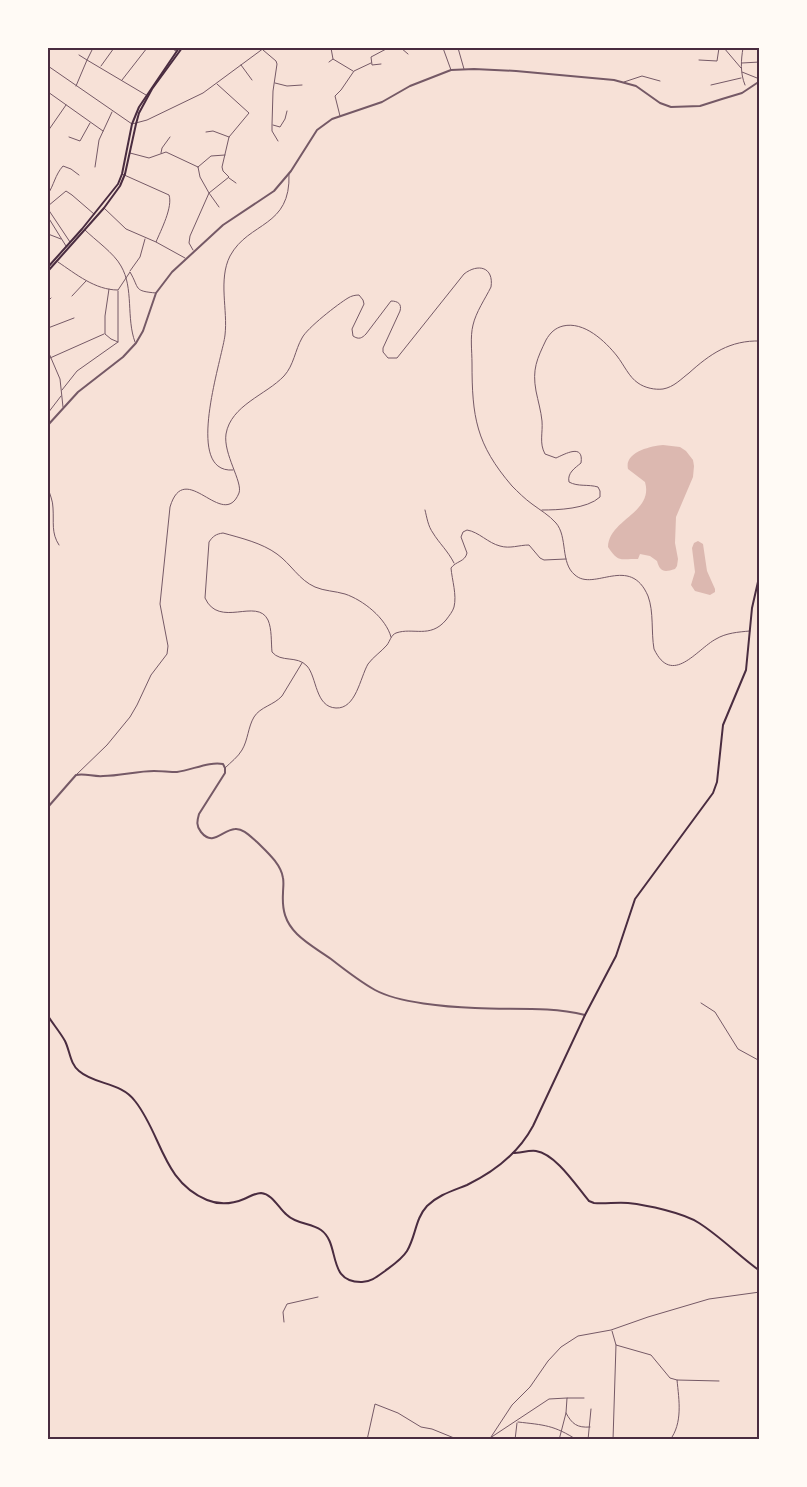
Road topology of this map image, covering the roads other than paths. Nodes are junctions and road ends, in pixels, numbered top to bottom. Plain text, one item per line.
1 (93, 48) edge
2 (114, 48) edge
3 (147, 48) edge
4 (171, 48) edge
5 (179, 48) edge
6 (182, 48) edge
7 (263, 48) edge
8 (331, 48) edge
9 (388, 48) edge
10 (401, 48) edge
11 (443, 48) edge
12 (458, 48) edge
13 (719, 48) edge
14 (724, 48) edge
15 (743, 48) edge
16 (176, 51) junction
17 (408, 54) dead end
18 (78, 55) dead end
19 (333, 59) junction
20 (87, 60) junction
21 (699, 60) dead end
22 (329, 62) dead end
23 (371, 62) junction
24 (760, 62) edge
25 (741, 63) junction
26 (380, 64) dead end
27 (240, 65) junction
28 (48, 67) edge
29 (100, 67) junction
30 (742, 68) junction
31 (464, 69) junction
32 (450, 70) junction
33 (354, 71) junction
34 (742, 72) junction
35 (741, 77) junction
36 (757, 78) dead end
37 (252, 80) dead end
38 (122, 81) junction
39 (660, 81) dead end
40 (760, 81) edge
41 (624, 82) junction
42 (274, 83) junction
43 (216, 84) junction
44 (302, 85) dead end
45 (711, 85) dead end
46 (745, 85) dead end
47 (76, 86) junction
48 (48, 92) edge
49 (146, 94) junction
50 (66, 105) junction
51 (113, 111) junction
52 (288, 111) dead end
53 (340, 116) junction
54 (90, 122) junction
55 (134, 124) junction
56 (272, 125) junction
57 (48, 131) edge
58 (103, 131) junction
59 (206, 132) dead end
60 (69, 137) dead end
61 (170, 137) dead end
62 (229, 137) junction
63 (278, 141) dead end
64 (129, 153) junction
65 (161, 153) junction
66 (225, 155) junction
67 (95, 167) dead end
68 (198, 167) junction
69 (123, 174) junction
70 (289, 174) junction
71 (79, 176) dead end
72 (229, 177) junction
73 (236, 183) dead end
74 (210, 193) junction
75 (48, 194) edge
76 (48, 207) edge
77 (218, 207) dead end
78 (104, 208) junction
79 (94, 214) junction
80 (48, 217) edge
81 (84, 230) junction
82 (48, 234) edge
83 (146, 238) junction
84 (62, 239) junction
85 (156, 242) junction
86 (71, 243) junction
87 (67, 248) junction
88 (194, 251) junction
89 (186, 259) junction
90 (57, 261) junction
91 (48, 267) edge
92 (48, 271) edge
93 (130, 272) junction
94 (125, 278) junction
95 (86, 281) junction
96 (109, 289) junction
97 (118, 290) junction
98 (156, 293) junction
99 (72, 296) dead end
100 (51, 298) dead end
101 (48, 301) edge
102 (74, 318) dead end
103 (48, 328) edge
104 (105, 334) junction
105 (760, 341) edge
106 (118, 342) junction
107 (136, 343) junction
108 (48, 351) edge
109 (50, 358) junction
110 (62, 390) junction
111 (62, 395) junction
112 (63, 407) junction
113 (48, 413) edge
114 (48, 425) edge
115 (233, 470) junction
116 (48, 488) edge
117 (425, 510) dead end
118 (541, 510) junction
119 (59, 545) dead end
120 (567, 558) junction
121 (454, 564) junction
122 (760, 573) edge
123 (750, 631) junction
124 (392, 637) junction
125 (302, 662) junction
126 (225, 768) junction
127 (76, 775) junction
128 (48, 807) edge
129 (702, 1003) dead end
130 (585, 1015) junction
131 (48, 1016) edge
132 (760, 1061) edge
133 (513, 1152) junction
134 (760, 1271) edge
135 (760, 1292) edge
136 (318, 1298) dead end
137 (284, 1322) dead end
138 (611, 1330) junction
139 (616, 1345) junction
140 (677, 1380) junction
141 (719, 1381) dead end
142 (567, 1398) junction
143 (584, 1398) dead end
144 (591, 1409) dead end
145 (566, 1413) junction
146 (518, 1419) junction
147 (518, 1422) junction
148 (590, 1427) junction
149 (562, 1429) junction
150 (491, 1437) junction
151 (367, 1440) edge
152 (459, 1440) edge
153 (488, 1440) edge
154 (515, 1440) edge
155 (558, 1440) edge
156 (577, 1440) edge
157 (588, 1440) edge
158 (613, 1440) edge
159 (670, 1440) edge

1 - 20 street
2 - 29 street
3 - 38 street
4 - 16 street
5 - 16 main road
6 - 55 main road
7 - 27 street
7 - 42 street
8 - 19 street
9 - 23 street
10 - 17 street
11 - 32 street
12 - 31 street
13 - 21 street
14 - 30 street
15 - 25 street
16 - 49 main road
18 - 20 street
19 - 22 street
19 - 33 street
20 - 29 street
20 - 47 street
23 - 26 street
23 - 33 street
24 - 25 street
25 - 30 street
27 - 37 street
27 - 43 street
28 - 47 street
29 - 38 street
30 - 34 street
31 - 32 street
31 - 41 street
32 - 53 street
33 - 53 street
34 - 35 street
34 - 36 street
35 - 45 street
35 - 46 street
38 - 49 street
39 - 41 street
40 - 41 street
42 - 44 street
42 - 56 street
43 - 55 street
43 - 62 street
47 - 51 street
48 - 50 street
49 - 55 main road
50 - 54 street
50 - 57 street
51 - 55 street
51 - 58 street
52 - 56 street
53 - 70 street
54 - 58 street
54 - 60 street
55 - 64 main road
55 - 69 main road
56 - 63 street
58 - 67 street
59 - 62 street
61 - 65 street
62 - 66 street
64 - 65 street
64 - 69 main road
65 - 68 street
66 - 68 street
66 - 72 street
68 - 74 street
69 - 78 main road
69 - 79 main road
69 - 85 street
70 - 88 street
70 - 115 street
71 - 75 street
72 - 73 street
72 - 74 street
74 - 77 street
74 - 88 street
76 - 79 street
76 - 86 street
78 - 81 main road
78 - 83 street
79 - 86 main road
80 - 84 street
81 - 86 main road
81 - 94 street
82 - 84 street
83 - 85 street
83 - 93 street
84 - 87 street
85 - 89 street
86 - 87 main road
87 - 90 main road
87 - 91 main road
88 - 89 street
89 - 98 street
90 - 92 main road
90 - 95 street
93 - 94 street
93 - 98 street
94 - 97 street
94 - 107 street
95 - 96 street
95 - 99 street
96 - 97 street
96 - 104 street
97 - 106 street
98 - 107 street
100 - 101 street
102 - 103 street
104 - 106 street
104 - 109 street
105 - 118 street
106 - 110 street
107 - 112 street
108 - 109 street
109 - 110 street
110 - 111 street
111 - 112 street
111 - 113 street
112 - 114 street
115 - 118 street
115 - 127 street
116 - 119 street
117 - 121 street
118 - 120 street
120 - 121 street
120 - 123 street
121 - 124 street
122 - 123 main road
123 - 130 main road
124 - 125 street
124 - 125 street
125 - 126 street
126 - 127 street
126 - 130 street
127 - 128 street
129 - 132 street
130 - 133 main road
131 - 133 main road
133 - 134 main road
135 - 138 street
136 - 137 street
138 - 139 street
138 - 150 street
139 - 140 street
139 - 158 street
140 - 141 street
140 - 159 street
142 - 143 street
142 - 145 street
142 - 146 street
144 - 148 street
145 - 148 street
145 - 149 street
146 - 147 street
146 - 150 street
147 - 149 street
147 - 154 street
148 - 157 street
149 - 155 street
149 - 156 street
150 - 153 street
151 - 152 street

